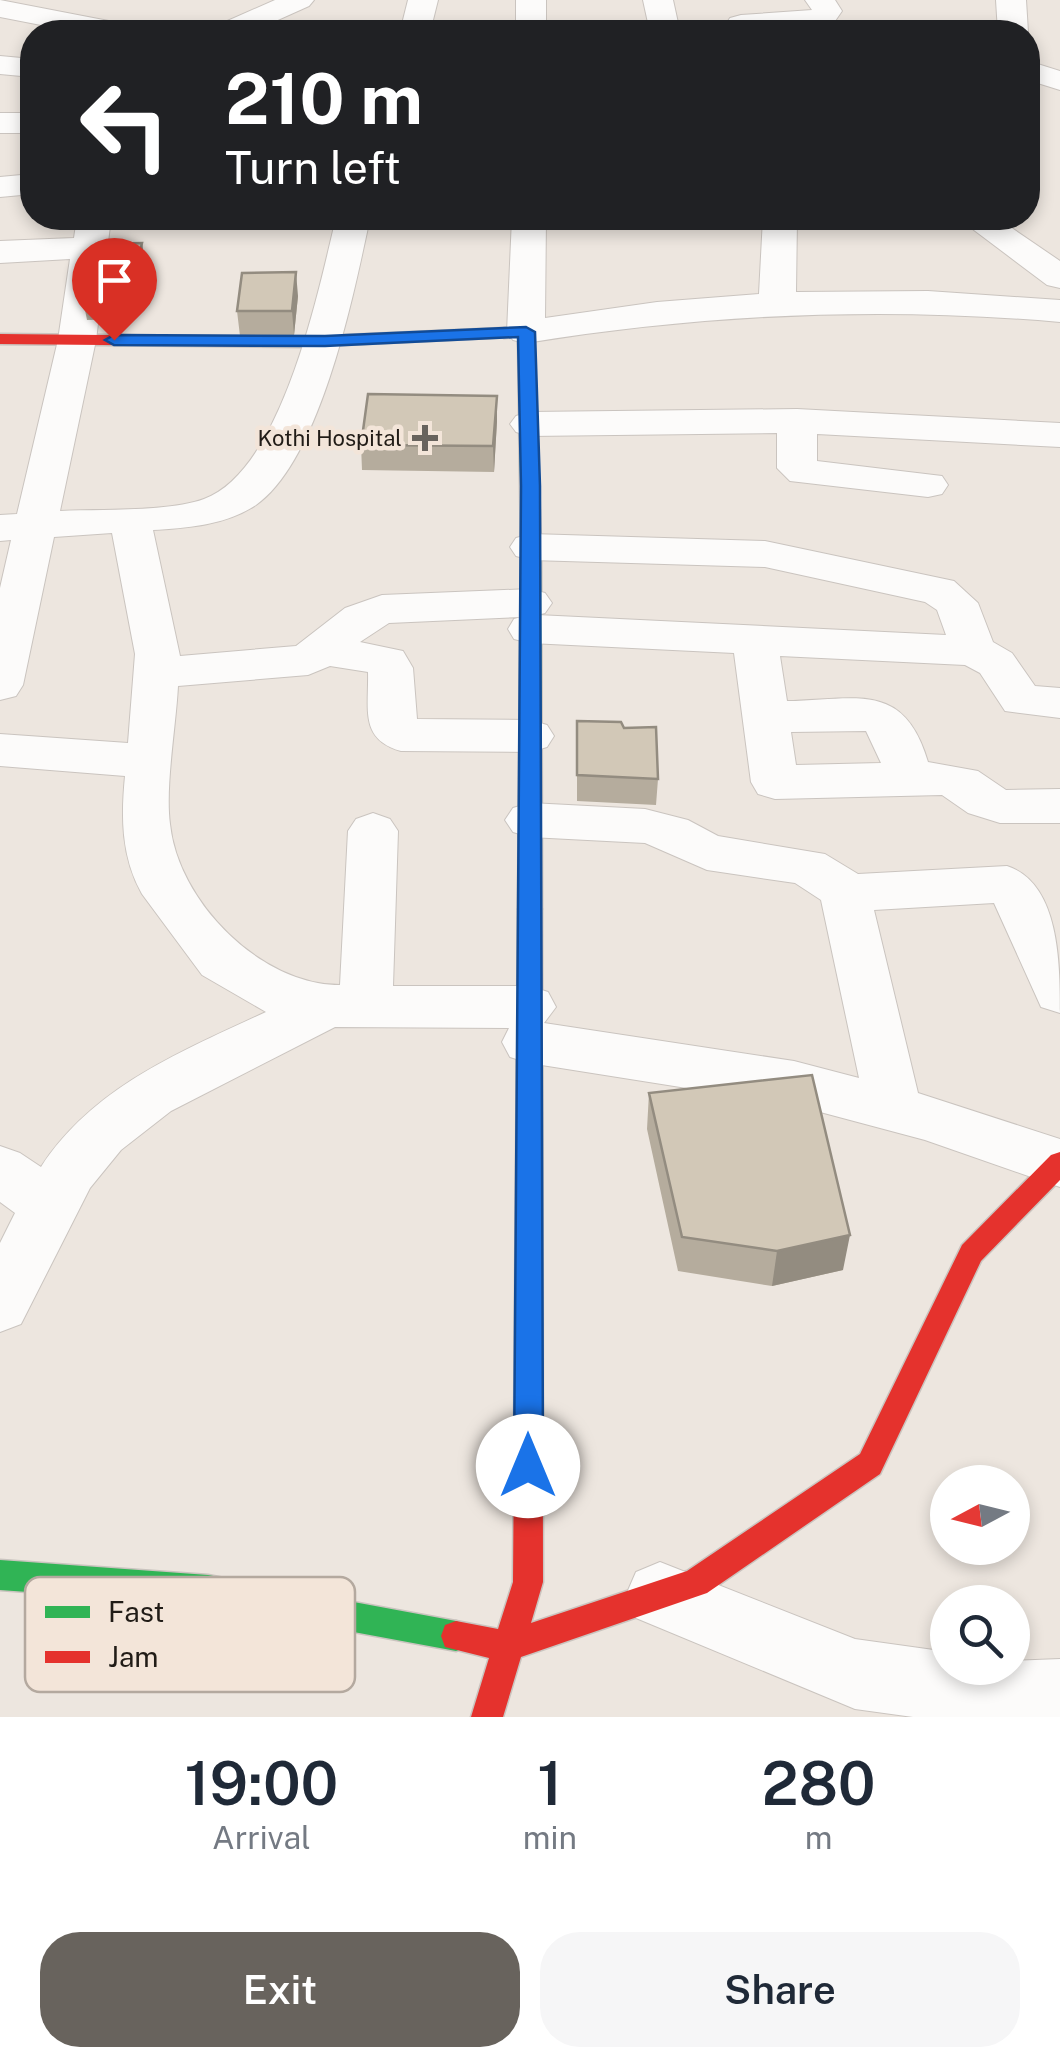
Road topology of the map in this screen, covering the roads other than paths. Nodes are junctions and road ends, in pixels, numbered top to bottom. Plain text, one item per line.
1 (299, 0) edge
2 (820, 0) edge
3 (0, 8) edge
4 (70, 11) edge
5 (739, 19) edge
6 (254, 20) edge
7 (349, 230) edge
8 (528, 230) edge
9 (780, 230) edge
10 (992, 230) edge
11 (91, 233) edge
12 (0, 252) edge
13 (1060, 277) edge
14 (777, 306) junction
15 (1060, 311) edge
16 (526, 332) junction
17 (0, 339) edge
18 (77, 340) junction
19 (325, 341) junction
20 (797, 421) junction
21 (530, 424) junction
22 (1060, 435) edge
23 (928, 484) dead end
24 (130, 520) junction
25 (18, 528) edge
26 (530, 547) junction
27 (530, 616) junction
28 (755, 640) junction
29 (324, 650) junction
30 (974, 651) junction
31 (156, 673) junction
32 (0, 685) edge
33 (1059, 707) edge
34 (765, 716) junction
35 (530, 736) junction
36 (0, 750) edge
37 (149, 761) junction
38 (909, 779) junction
39 (1060, 806) edge
40 (530, 820) junction
41 (372, 831) dead end
42 (844, 890) junction
43 (1060, 993) edge
44 (347, 1007) junction
45 (529, 1025) junction
46 (894, 1110) junction
47 (0, 1170) edge
48 (1054, 1178) edge
49 (49, 1205) junction
50 (0, 1305) edge
51 (0, 1575) edge
52 (28, 1577) edge
53 (660, 1595) junction
54 (355, 1617) edge
55 (509, 1646) junction
56 (1060, 1694) edge
57 (487, 1717) edge

1 - 6 street
2 - 5 street
3 - 4 street
7 - 19 street
8 - 16 street
9 - 14 street
10 - 13 street
11 - 12 street
11 - 18 street
14 - 15 street
14 - 16 street
16 - 19 street
16 - 21 street
17 - 18 street
18 - 19 street
18 - 25 street
19 - 24 street
20 - 21 street
20 - 22 street
20 - 23 street
21 - 26 street
24 - 25 street
24 - 31 street
25 - 32 street
26 - 27 street
26 - 30 street
27 - 28 street
27 - 29 street
27 - 35 street
28 - 30 street
28 - 34 street
29 - 31 street
29 - 35 street
30 - 33 street
31 - 37 street
34 - 38 street
34 - 38 street
35 - 40 street
36 - 37 street
37 - 44 street
38 - 39 street
40 - 42 street
40 - 45 street
41 - 44 street
42 - 43 street
42 - 46 street
44 - 45 street
44 - 49 street
45 - 46 street
45 - 55 street
46 - 48 street
47 - 49 street
48 - 53 street
49 - 50 street
51 - 52 street
53 - 55 street
53 - 56 street
54 - 55 street
55 - 57 street

